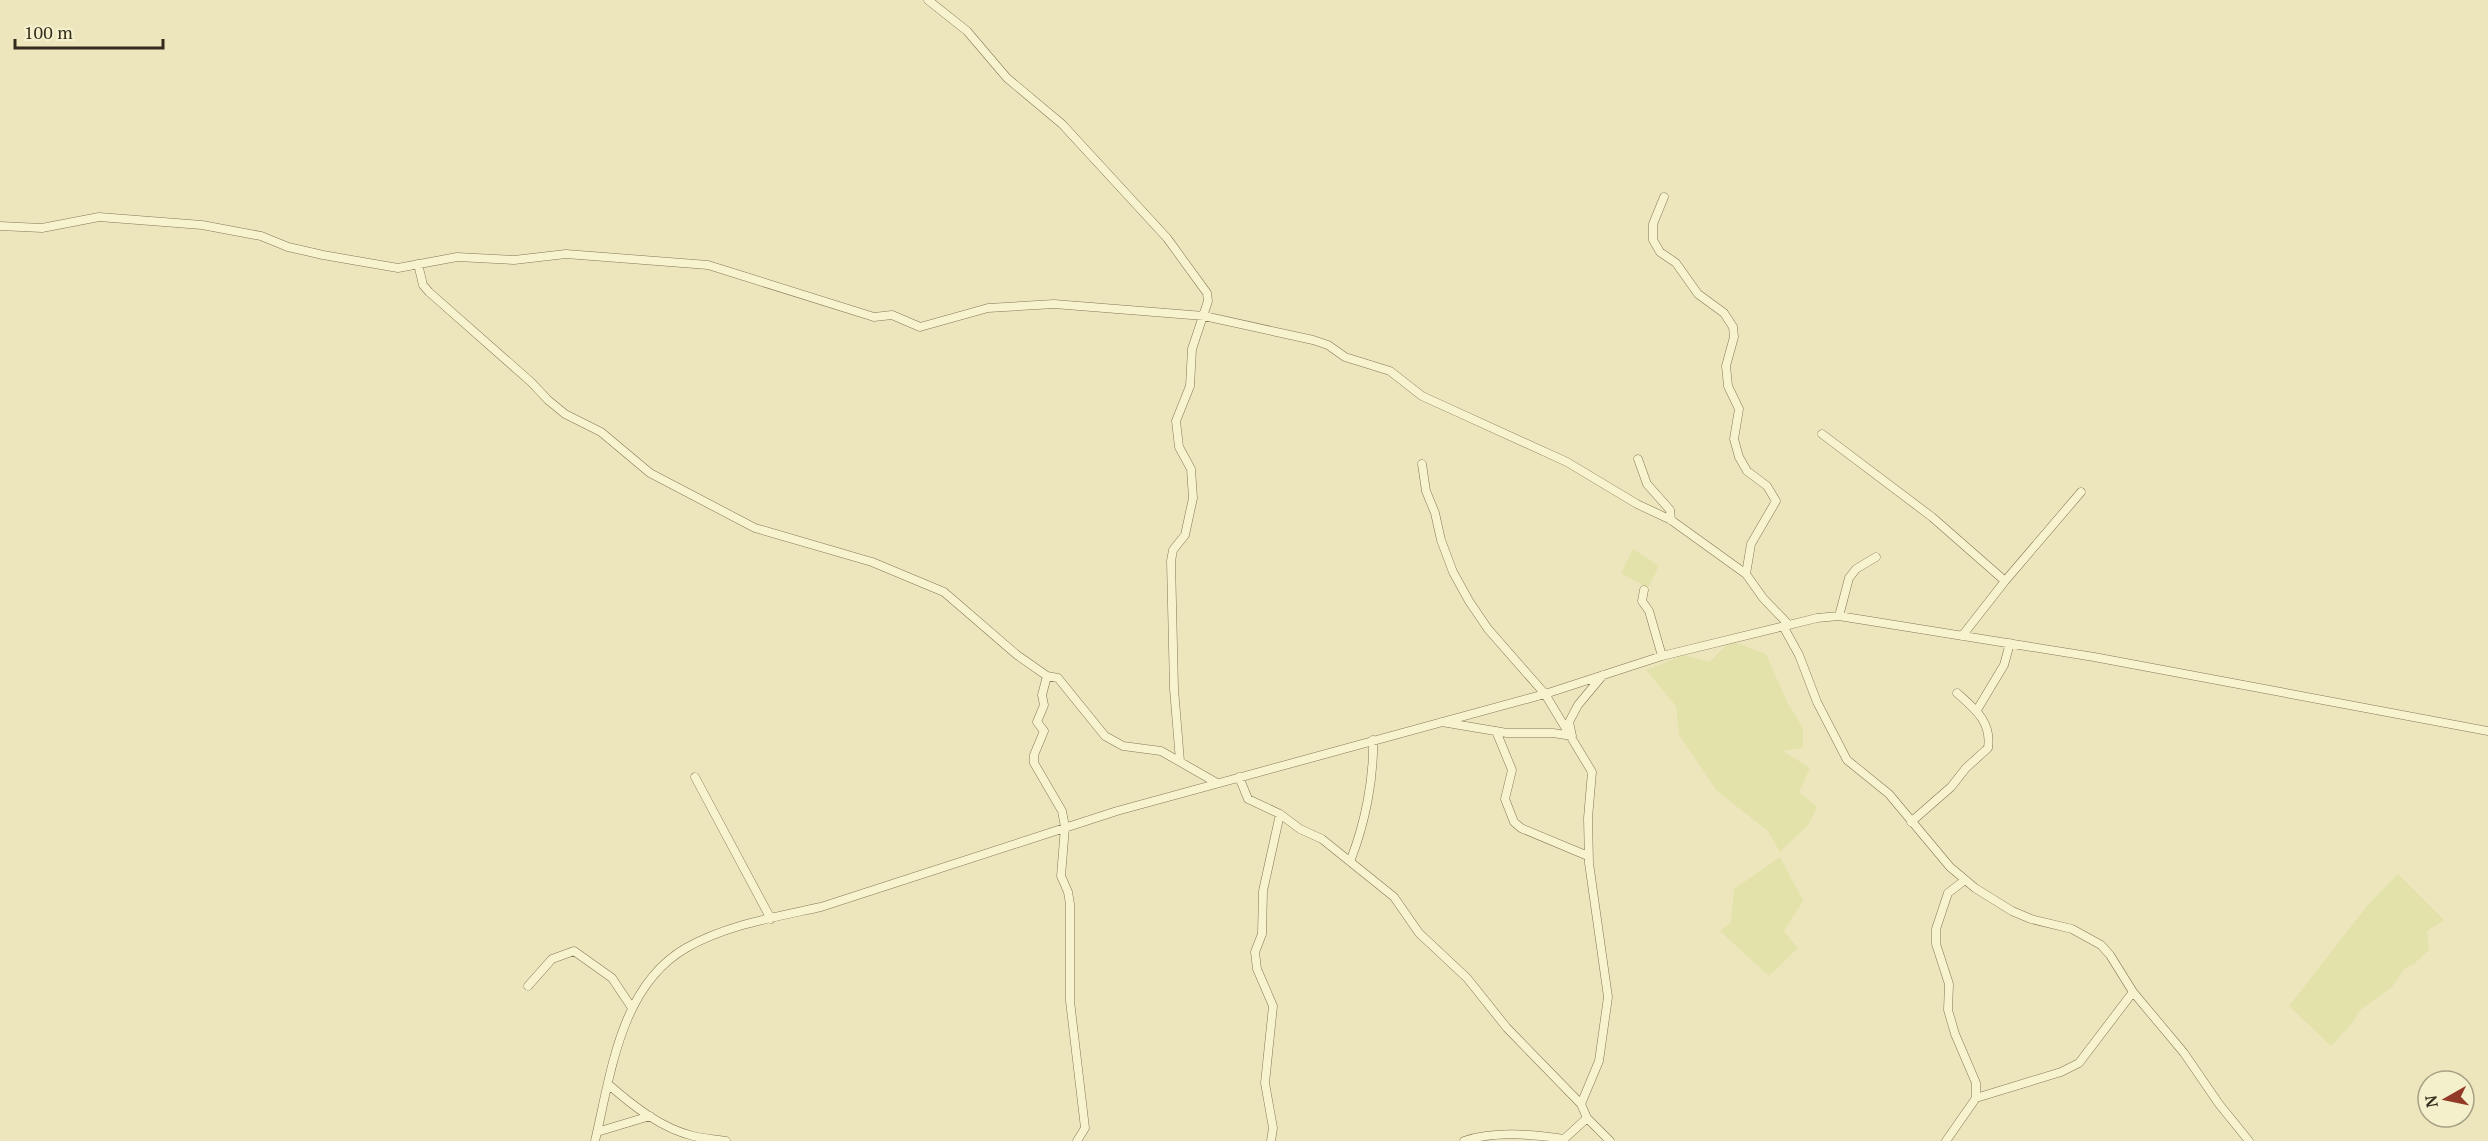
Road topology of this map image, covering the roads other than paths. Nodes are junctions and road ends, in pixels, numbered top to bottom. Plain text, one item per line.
1 (928, 0) edge
2 (1664, 197) dead end
3 (0, 226) edge
4 (418, 264) junction
5 (1204, 316) junction
6 (1822, 434) dead end
7 (1638, 459) dead end
8 (1422, 464) dead end
9 (2081, 492) dead end
10 (1671, 520) junction
11 (1876, 557) dead end
12 (1746, 574) junction
13 (2005, 580) junction
14 (1644, 590) dead end
15 (1839, 616) junction
16 (1786, 625) junction
17 (1962, 636) junction
18 (2010, 643) junction
19 (1662, 656) junction
20 (1603, 675) junction
21 (1047, 676) junction
22 (1957, 693) dead end
23 (1545, 694) junction
24 (1977, 710) junction
25 (1438, 722) junction
26 (1496, 731) junction
27 (2488, 731) edge
28 (1572, 736) junction
29 (1372, 740) junction
30 (1180, 761) junction
31 (695, 777) dead end
32 (1239, 777) junction
33 (1217, 783) junction
34 (1280, 814) junction
35 (1911, 822) junction
36 (1065, 828) junction
37 (1588, 856) junction
38 (1351, 859) junction
39 (1965, 880) junction
40 (771, 919) junction
41 (528, 986) dead end
42 (2133, 992) junction
43 (632, 1008) junction
44 (608, 1084) junction
45 (1976, 1098) junction
46 (1581, 1104) junction
47 (650, 1116) junction
48 (1587, 1118) junction
49 (597, 1132) junction
50 (1563, 1140) edge
51 (595, 1141) edge
52 (726, 1141) edge
53 (1077, 1141) edge
54 (1271, 1141) edge
55 (1464, 1141) edge
56 (1610, 1141) edge
57 (1946, 1141) edge
58 (2249, 1141) edge

1 - 5 street
2 - 12 street
3 - 4 street
4 - 5 street
4 - 21 street
5 - 10 street
5 - 30 street
6 - 13 street
7 - 10 street
8 - 23 street
9 - 13 street
10 - 12 street
11 - 15 street
12 - 16 street
13 - 17 street
14 - 19 street
15 - 16 street
15 - 17 street
16 - 19 street
16 - 35 street
17 - 18 street
18 - 24 street
18 - 27 street
19 - 20 street
20 - 23 street
20 - 28 street
21 - 30 street
21 - 36 street
22 - 24 street
23 - 25 street
23 - 28 street
24 - 35 street
25 - 26 street
25 - 29 street
26 - 28 street
26 - 37 street
28 - 37 street
29 - 32 street
29 - 38 street
30 - 33 street
31 - 40 street
32 - 33 street
32 - 34 street
33 - 36 street
34 - 38 street
34 - 54 street
35 - 39 street
36 - 40 street
36 - 53 street
37 - 46 street
38 - 46 street
39 - 42 street
39 - 45 street
40 - 43 street
41 - 43 street
42 - 45 street
42 - 58 street
43 - 44 street
44 - 47 street
44 - 49 street
45 - 57 street
46 - 48 street
47 - 49 street
47 - 52 street
48 - 50 street
48 - 56 street
49 - 51 street
50 - 55 street

